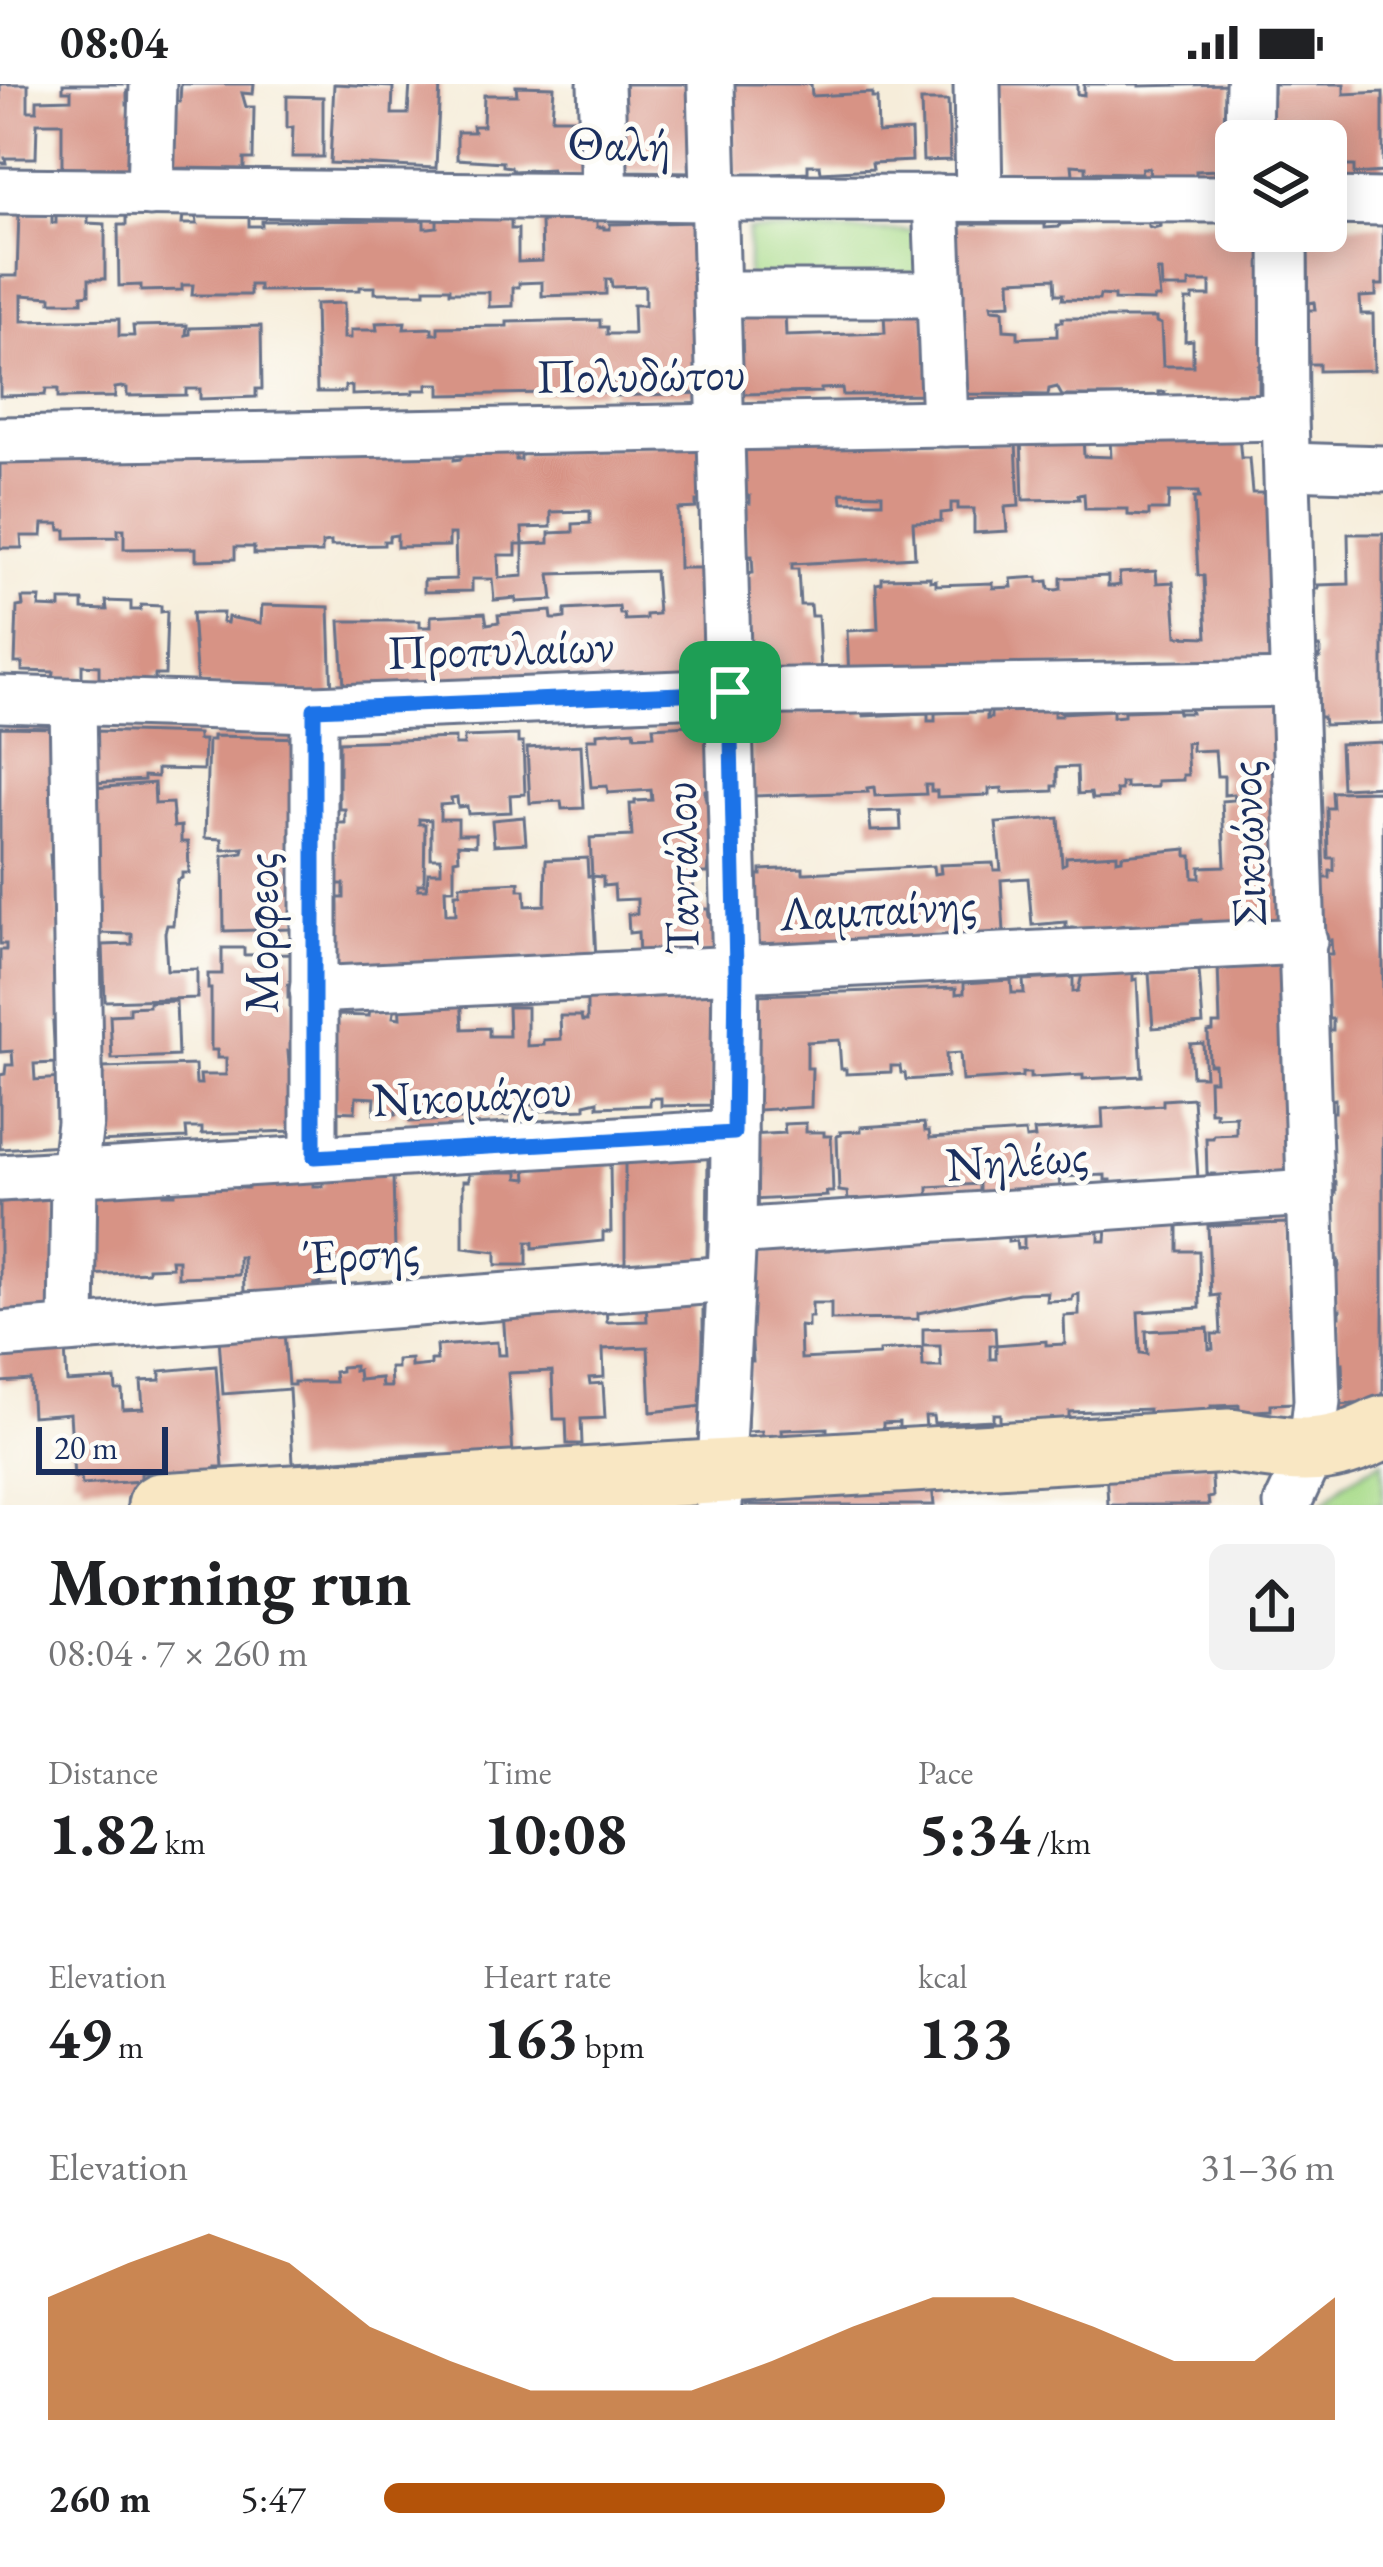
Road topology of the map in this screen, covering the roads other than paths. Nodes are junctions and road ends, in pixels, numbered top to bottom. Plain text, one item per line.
1 (152, 84) edge
2 (601, 84) edge
3 (711, 84) edge
4 (976, 84) edge
5 (1249, 84) edge
6 (1248, 120) edge
7 (0, 191) edge
8 (150, 193) junction
9 (605, 196) junction
10 (713, 198) junction
11 (957, 198) junction
12 (1215, 199) edge
13 (1347, 201) edge
14 (1383, 202) edge
15 (1283, 252) edge
16 (940, 293) junction
17 (718, 294) junction
18 (1285, 417) junction
19 (945, 423) junction
20 (722, 427) junction
21 (0, 440) edge
22 (1288, 466) junction
23 (1383, 469) edge
24 (1294, 683) junction
25 (730, 692) junction
26 (0, 699) edge
27 (73, 703) junction
28 (314, 709) junction
29 (1304, 941) junction
30 (736, 970) junction
31 (313, 990) junction
32 (734, 1133) junction
33 (314, 1157) junction
34 (74, 1172) junction
35 (0, 1178) edge
36 (1308, 1193) junction
37 (733, 1232) junction
38 (730, 1279) junction
39 (72, 1328) junction
40 (0, 1336) edge
41 (1383, 1428) edge
42 (1299, 1479) edge
43 (720, 1489) edge
44 (160, 1505) edge

1 - 8 street
2 - 9 street
3 - 10 street, Ταντάλου
4 - 11 street
5 - 6 street
7 - 8 street, Θαλή
8 - 9 street, Θαλή
9 - 10 street, Θαλή
10 - 11 street, Θαλή
10 - 17 street, Ταντάλου
11 - 12 street, Θαλή
11 - 16 street
13 - 14 street
15 - 18 street, Σικυώνος
16 - 17 street
16 - 19 street
17 - 20 street, Ταντάλου
18 - 19 street, Πολυδώτου
18 - 22 street, Σικυώνος
19 - 20 street, Πολυδώτου
20 - 21 street, Πολυδώτου
20 - 25 street, Ταντάλου
22 - 23 street
22 - 24 street, Σικυώνος
24 - 25 street, Προπυλαίων
24 - 29 street, Σικυώνος
25 - 28 street, Προπυλαίων
25 - 30 street, Ταντάλου
26 - 27 street, Προπυλαίων
27 - 28 street, Προπυλαίων
27 - 34 street
28 - 31 street, Μορφεος
29 - 30 street, Λαμπαίνης
29 - 36 street, Σικυώνος
30 - 31 street, Λαμπαίνης
30 - 32 street, Ταντάλου
31 - 33 street, Μορφεος
32 - 33 street, Νικομάχου
32 - 37 street, Ταντάλου
33 - 34 street, Νικομάχου
34 - 35 street, Νικομάχου
34 - 39 street
36 - 37 street, Νηλέως
36 - 42 street, Σικυώνος
37 - 38 street, Ταντάλου
38 - 39 street, Έρσης
38 - 43 street, Ταντάλου
39 - 40 street, Έρσης
41 - 42 street
42 - 43 street
43 - 44 street

